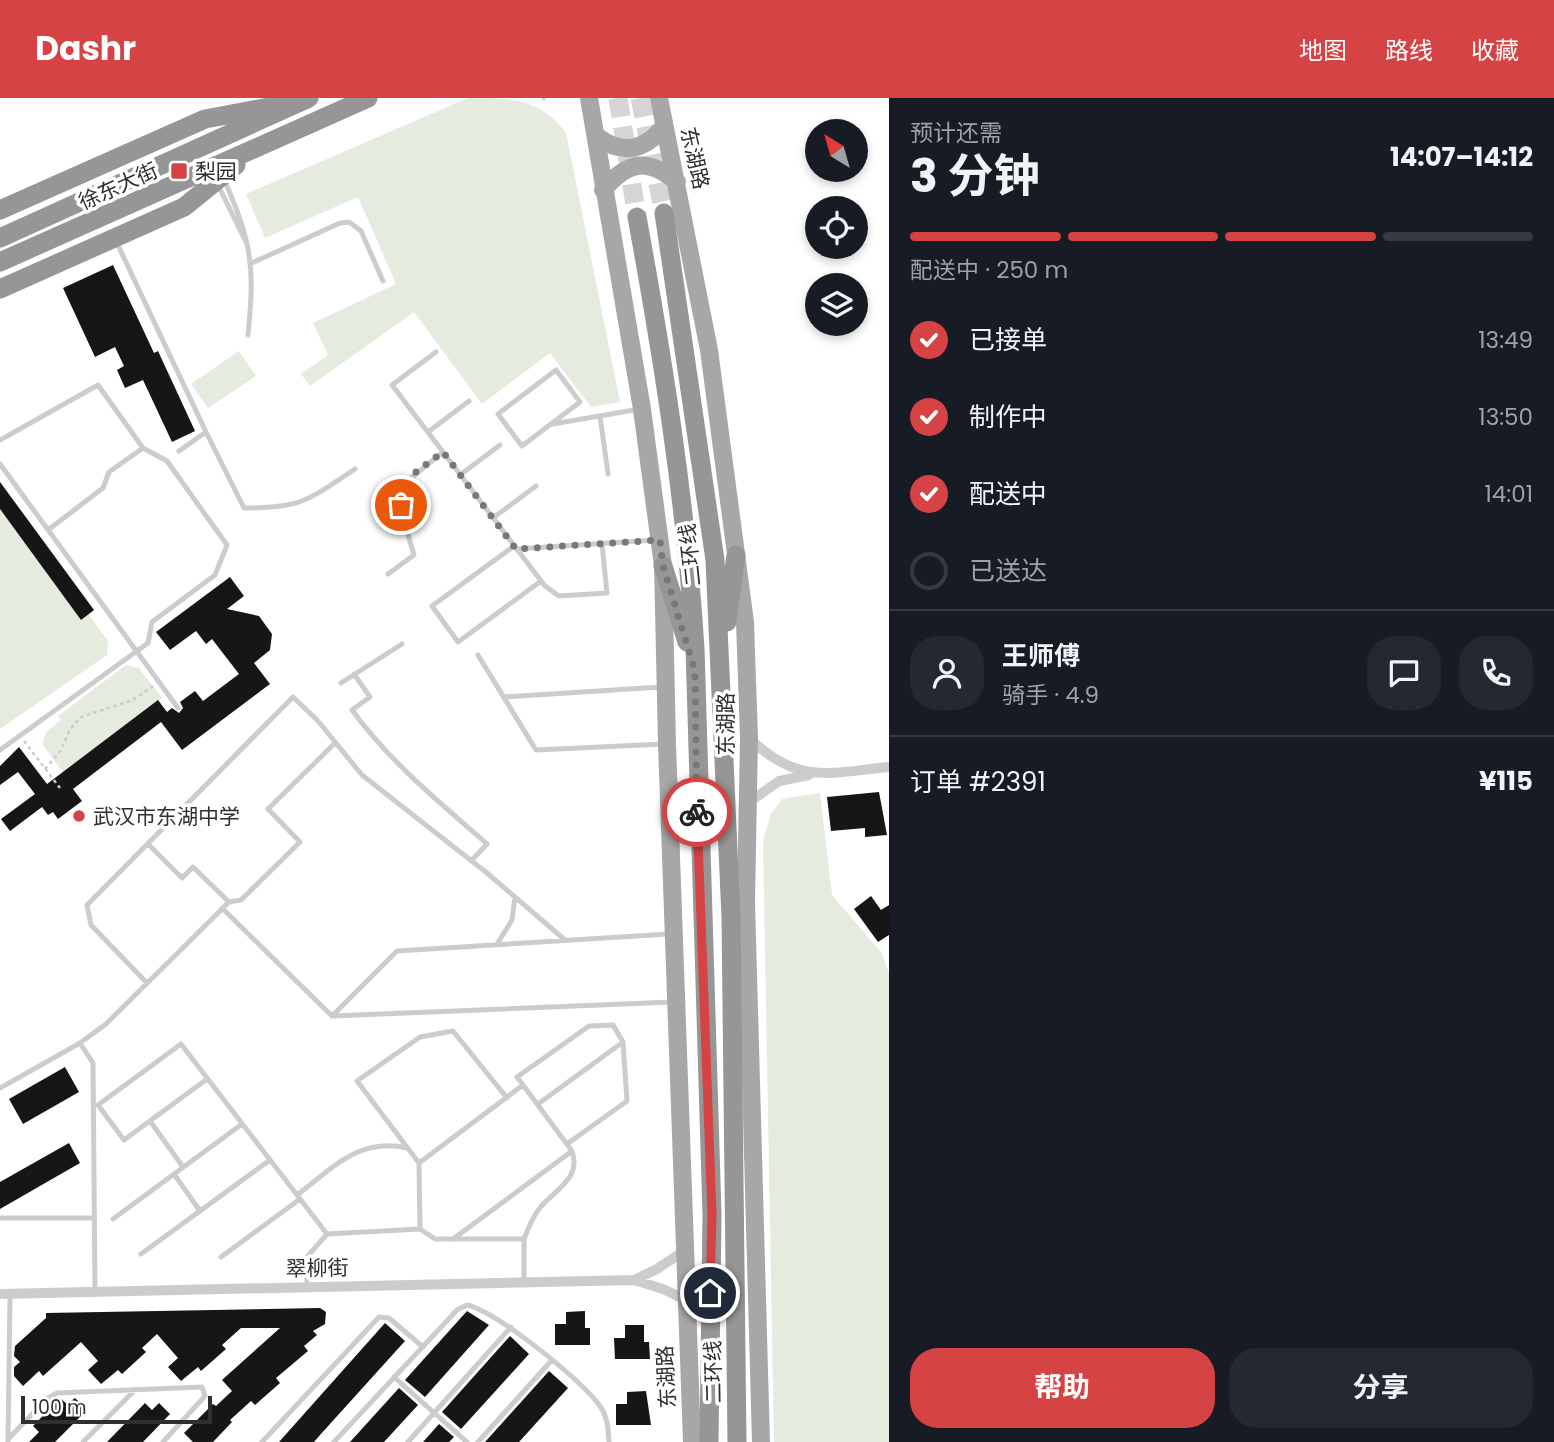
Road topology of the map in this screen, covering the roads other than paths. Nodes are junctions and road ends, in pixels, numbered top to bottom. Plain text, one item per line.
1 (368, 98) edge
2 (589, 98) edge
3 (659, 98) edge
4 (305, 100) edge
5 (664, 126) junction
6 (597, 137) junction
7 (248, 153) junction
8 (220, 180) junction
9 (677, 182) junction
10 (603, 190) junction
11 (0, 210) edge
12 (664, 213) tunnel mouth
13 (637, 217) tunnel mouth
14 (0, 238) edge
15 (114, 238) junction
16 (0, 262) edge
17 (252, 263) junction
18 (383, 281) dead end
19 (0, 289) edge
20 (248, 335) dead end
21 (436, 352) dead end
22 (469, 401) dead end
23 (642, 409) junction
24 (600, 416) junction
25 (550, 424) junction
26 (206, 432) junction
27 (428, 432) junction
28 (0, 440) edge
29 (500, 445) dead end
30 (143, 448) junction
31 (179, 451) dead end
32 (443, 452) junction
33 (0, 464) edge
34 (355, 468) dead end
35 (608, 474) dead end
36 (460, 475) junction
37 (536, 486) dead end
38 (493, 518) junction
39 (48, 530) junction
40 (660, 540) junction
41 (602, 544) junction
42 (515, 548) junction
43 (736, 555) junction
44 (663, 566) junction
45 (388, 574) dead end
46 (541, 581) junction
47 (401, 644) dead end
48 (136, 651) junction
49 (478, 655) dead end
50 (695, 671) junction
51 (720, 672) junction
52 (354, 674) junction
53 (341, 683) dead end
54 (666, 687) junction
55 (504, 697) junction
56 (178, 708) dead end
57 (749, 738) junction
58 (335, 743) junction
59 (667, 744) junction
60 (0, 750) edge
61 (889, 767) edge
62 (811, 775) junction
63 (746, 805) junction
64 (148, 844) junction
65 (471, 861) junction
66 (515, 897) junction
67 (229, 902) junction
68 (222, 908) junction
69 (673, 934) junction
70 (565, 940) junction
71 (497, 944) junction
72 (146, 983) junction
73 (676, 1002) junction
74 (332, 1016) junction
75 (623, 1042) junction
76 (80, 1043) junction
77 (207, 1079) junction
78 (523, 1085) junction
79 (0, 1088) edge
80 (507, 1098) junction
81 (538, 1104) junction
82 (150, 1121) junction
83 (242, 1124) junction
84 (567, 1144) junction
85 (407, 1148) junction
86 (572, 1150) junction
87 (270, 1160) junction
88 (419, 1163) junction
89 (183, 1167) junction
90 (174, 1174) junction
91 (299, 1197) junction
92 (200, 1211) junction
93 (0, 1218) edge
94 (94, 1218) junction
95 (113, 1219) dead end
96 (420, 1229) junction
97 (327, 1234) junction
98 (453, 1239) junction
99 (524, 1239) junction
100 (684, 1251) junction
101 (141, 1254) dead end
102 (220, 1257) dead end
103 (634, 1280) junction
104 (524, 1282) junction
105 (307, 1287) junction
106 (95, 1291) junction
107 (5, 1293) edge
108 (686, 1300) junction
109 (511, 1327) junction
110 (422, 1347) junction
111 (551, 1361) junction
112 (7, 1376) junction
113 (394, 1377) junction
114 (0, 1382) edge
115 (136, 1389) junction
116 (434, 1413) junction
117 (8, 1440) edge
118 (83, 1442) edge
119 (163, 1442) edge
120 (262, 1442) edge
121 (334, 1442) edge
122 (408, 1442) edge
123 (467, 1442) edge
124 (478, 1442) edge
125 (609, 1442) edge
126 (692, 1442) edge
127 (709, 1442) edge
128 (737, 1442) edge
129 (761, 1442) edge

1 - 7 highway, 徐东大街
2 - 6 main road, 东湖路
3 - 5 main road, 东湖路
4 - 11 highway
4 - 14 highway, 徐东大街
5 - 6 main road
5 - 9 main road, 东湖路
6 - 10 main road, 东湖路
7 - 8 highway
7 - 16 highway, 徐东大街
8 - 15 highway
8 - 17 lane
9 - 10 main road
9 - 43 main road, 东湖路
10 - 23 main road, 东湖路
12 - 51 highway, 二环线
13 - 50 highway, 二环线
15 - 19 highway
15 - 26 lane
17 - 18 lane
17 - 20 lane
21 - 27 lane
22 - 27 lane
23 - 24 lane
23 - 40 main road, 东湖路
24 - 25 lane
24 - 35 lane
25 - 25 lane
26 - 31 lane
26 - 34 lane
27 - 32 lane
28 - 30 lane
29 - 36 lane
30 - 39 lane
30 - 48 lane
32 - 36 lane
32 - 45 lane
33 - 39 lane
36 - 38 lane
37 - 38 lane
38 - 42 lane
39 - 48 lane
40 - 41 lane
40 - 44 main road, 东湖路
41 - 42 lane
41 - 46 lane
42 - 46 lane
42 - 46 lane
43 - 51 highway
43 - 57 main road, 东湖路
44 - 50 highway
44 - 54 main road, 东湖路
47 - 52 lane
48 - 56 lane
48 - 60 lane
49 - 55 lane
50 - 127 highway, 二环线
51 - 128 highway, 二环线
52 - 53 lane
52 - 65 lane
54 - 55 lane
54 - 59 main road, 东湖路
55 - 59 lane
57 - 62 street
57 - 63 main road, 东湖路
58 - 64 lane
58 - 65 lane
58 - 67 lane
59 - 69 main road, 东湖路
61 - 62 street
62 - 63 street
63 - 129 main road, 东湖路
64 - 67 lane
64 - 72 lane
65 - 66 lane
66 - 70 lane
66 - 71 lane
67 - 68 lane
68 - 72 lane
68 - 74 lane
69 - 70 lane
69 - 73 main road, 东湖路
70 - 71 lane
71 - 74 lane
72 - 76 lane
73 - 74 lane
73 - 100 main road, 东湖路
75 - 78 lane
75 - 81 lane
75 - 84 lane
76 - 79 lane
76 - 94 lane
77 - 82 lane
77 - 82 lane
77 - 83 lane
78 - 80 lane
78 - 81 lane
80 - 85 lane
80 - 88 lane
81 - 84 lane
82 - 89 lane
83 - 87 lane
83 - 89 lane
84 - 86 lane
85 - 88 lane
85 - 91 lane
86 - 98 lane
86 - 99 lane
87 - 91 lane
87 - 92 lane
88 - 96 lane
89 - 90 lane
90 - 92 lane
90 - 95 lane
91 - 97 lane
91 - 102 lane
92 - 101 lane
93 - 94 lane
94 - 106 lane
96 - 97 lane
96 - 98 lane
97 - 105 lane
98 - 99 lane
99 - 104 lane
100 - 103 street
100 - 108 main road, 东湖路
103 - 104 street, 翠柳街
103 - 108 street
104 - 105 street, 翠柳街
105 - 106 street, 翠柳街
106 - 107 street, 翠柳街
107 - 112 lane
108 - 126 main road, 东湖路
109 - 110 lane
109 - 111 lane
109 - 116 lane
110 - 113 lane
110 - 120 lane
111 - 124 lane
111 - 125 lane
112 - 114 lane
112 - 117 lane
113 - 116 lane
113 - 121 lane
115 - 117 lane
115 - 118 lane
115 - 119 lane
116 - 122 lane
116 - 123 lane

